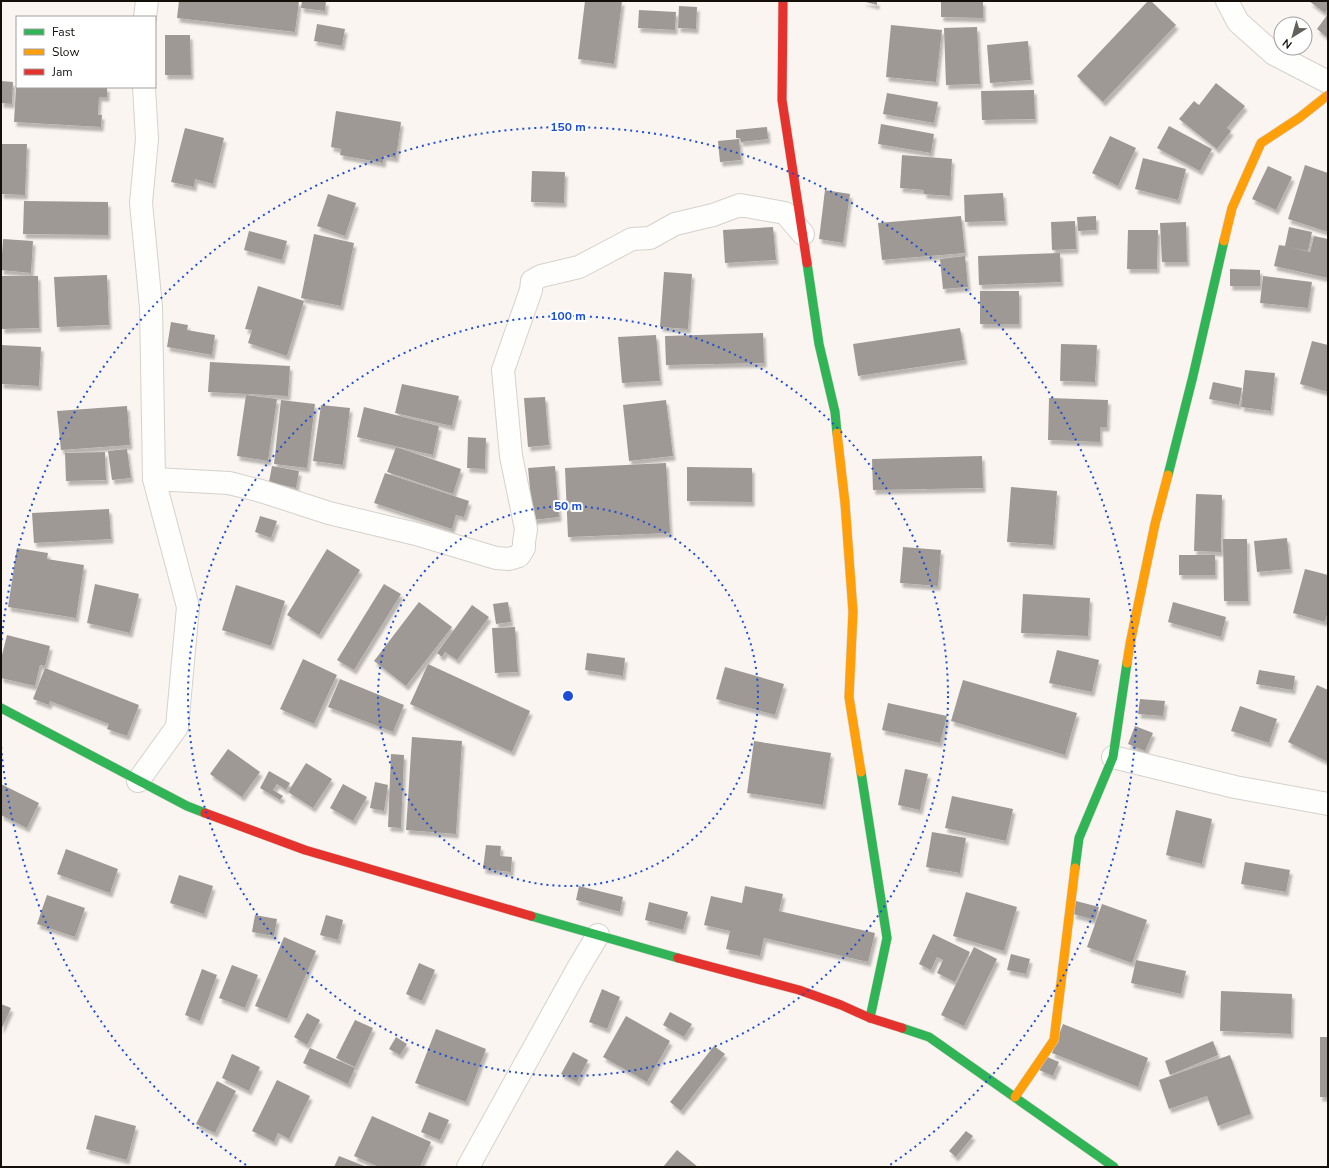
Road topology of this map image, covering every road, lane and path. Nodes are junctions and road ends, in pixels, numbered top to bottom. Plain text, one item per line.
1 (148, 1) edge
2 (783, 1) edge
3 (1227, 1) edge
4 (146, 16) edge
5 (1328, 82) edge
6 (144, 88) edge
7 (1328, 95) edge
8 (803, 234) junction
9 (154, 479) junction
10 (1, 708) edge
11 (1113, 757) junction
12 (138, 781) junction
13 (1328, 804) edge
14 (598, 934) junction
15 (870, 1018) junction
16 (1015, 1097) junction
17 (468, 1167) edge
18 (1114, 1167) edge

1 - 4 street
2 - 8 street
3 - 5 street
6 - 9 street
7 - 11 street
8 - 9 street
8 - 15 street
9 - 12 street
10 - 12 street
11 - 13 street
11 - 16 street
12 - 14 street
14 - 15 street
14 - 17 street
15 - 16 street
16 - 18 street

